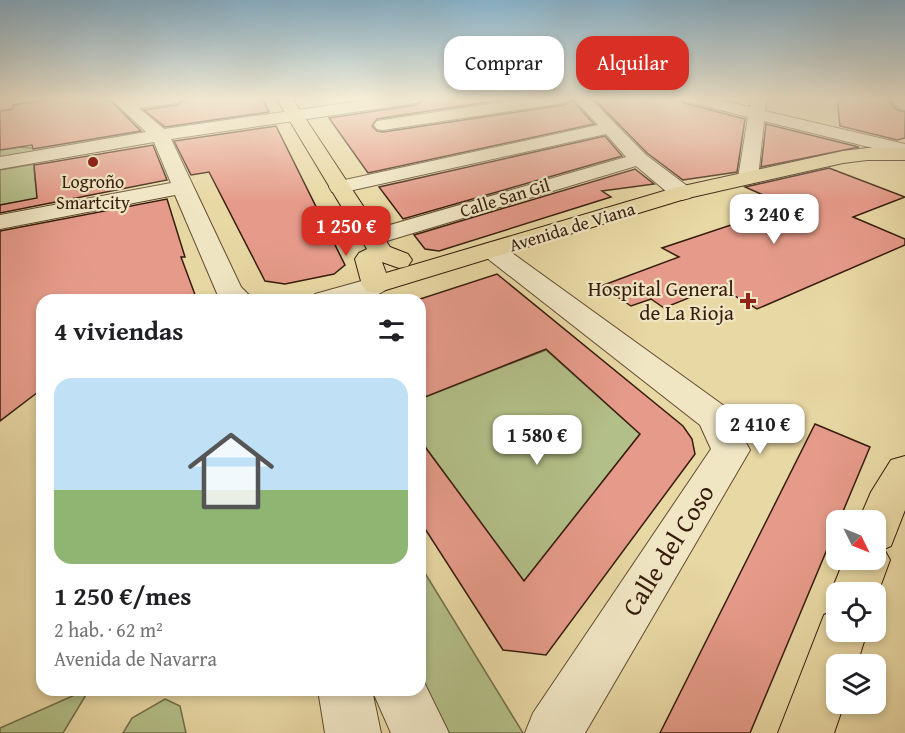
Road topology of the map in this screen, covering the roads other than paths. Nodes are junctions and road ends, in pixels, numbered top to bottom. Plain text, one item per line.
1 (157, 132) edge
2 (171, 132) edge
3 (314, 132) edge
4 (398, 132) edge
5 (591, 132) edge
6 (614, 132) edge
7 (754, 132) edge
8 (842, 132) edge
9 (160, 135) junction
10 (905, 152) edge
11 (639, 159) junction
12 (0, 163) edge
13 (821, 163) junction
14 (429, 169) junction
15 (905, 170) edge
16 (748, 178) junction
17 (183, 187) junction
18 (340, 187) junction
19 (682, 193) junction
20 (0, 222) edge
21 (376, 245) junction
22 (492, 250) junction
23 (376, 285) junction
24 (232, 294) edge
25 (345, 294) edge
26 (905, 471) edge
27 (884, 510) edge
28 (838, 642) edge
29 (346, 696) edge
30 (402, 696) edge
31 (353, 733) edge
32 (421, 733) edge
33 (553, 733) edge
34 (806, 733) edge

1 - 9 street
2 - 9 street
3 - 18 main road
4 - 14 street
5 - 14 street
6 - 11 street
7 - 16 street
8 - 10 street
9 - 12 street
9 - 17 street
10 - 13 main road, Avenida de Viana
11 - 19 street
11 - 21 street, Calle San Gil
13 - 15 main road, Avenida de Viana
13 - 16 main road, Avenida de Viana
14 - 18 street
16 - 19 main road, Avenida de Viana
17 - 20 street
17 - 24 street
18 - 21 main road
19 - 22 main road, Avenida de Viana
21 - 22 main road
21 - 23 main road
22 - 23 main road, Avenida de Viana
22 - 33 street, Calle del Coso
23 - 25 street, Avenida de Viana
26 - 27 main road
28 - 34 main road
29 - 31 street
30 - 32 street

